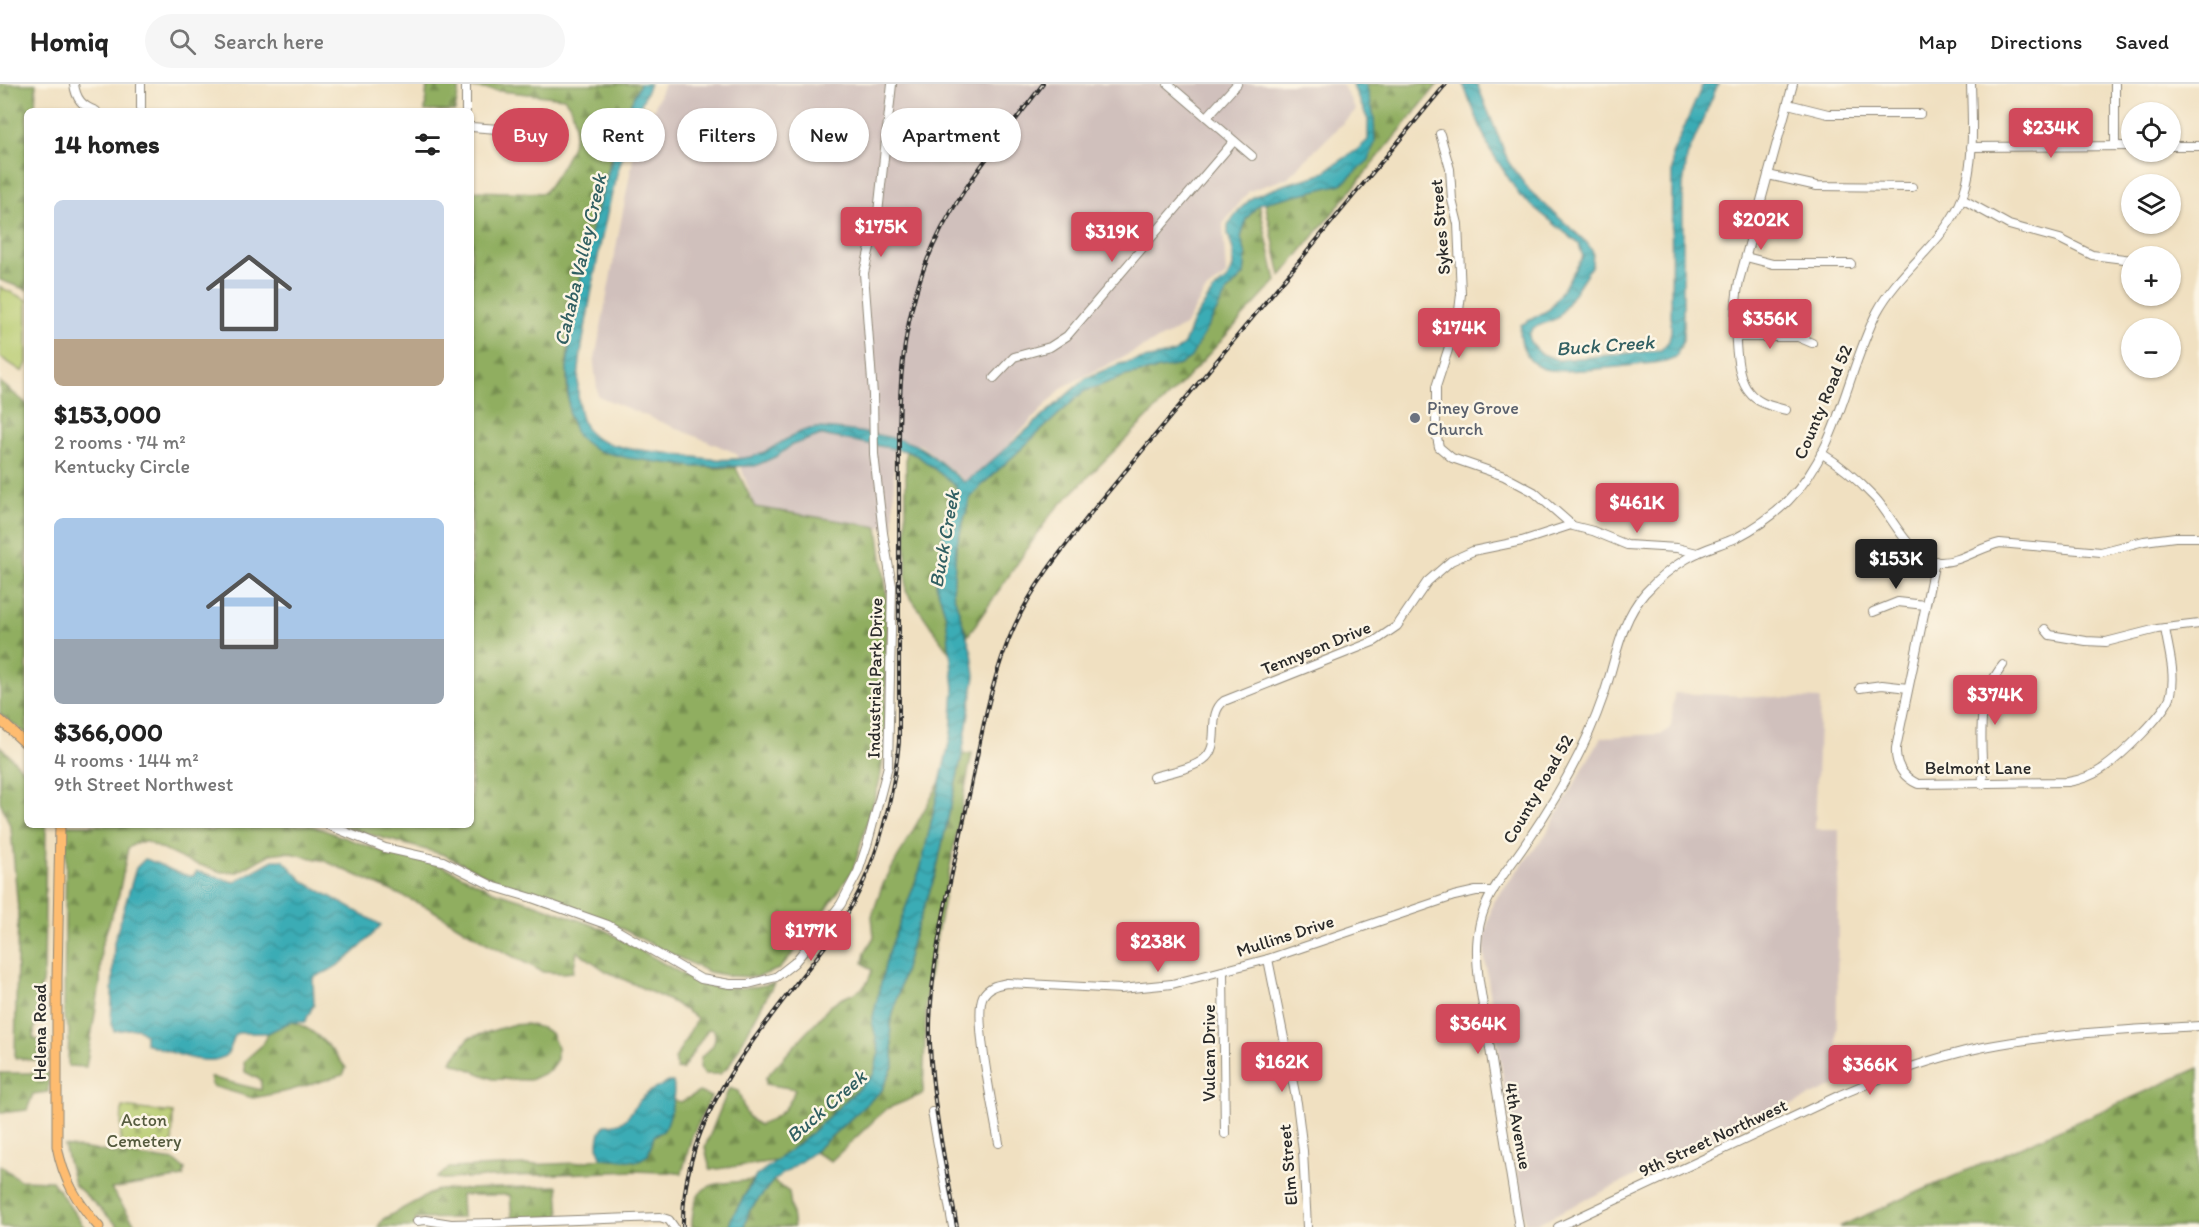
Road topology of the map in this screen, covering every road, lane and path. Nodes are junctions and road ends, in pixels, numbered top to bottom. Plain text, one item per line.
1 (74, 84) edge
2 (141, 84) edge
3 (466, 84) edge
4 (892, 84) edge
5 (1168, 84) edge
6 (1237, 84) edge
7 (1793, 84) edge
8 (1971, 84) edge
9 (2115, 84) edge
10 (1788, 104) junction
11 (89, 108) edge
12 (141, 108) edge
13 (466, 108) edge
14 (1920, 114) dead end
15 (1207, 117) junction
16 (474, 127) edge
17 (492, 129) edge
18 (1440, 134) dead end
19 (1234, 141) junction
20 (2115, 146) junction
21 (2121, 146) edge
22 (2181, 146) edge
23 (2199, 146) edge
24 (1971, 147) junction
25 (1252, 156) dead end
26 (1768, 175) junction
27 (1912, 187) dead end
28 (1962, 199) junction
29 (1746, 257) junction
30 (2121, 259) edge
31 (1851, 264) dead end
32 (1737, 337) junction
33 (1812, 343) dead end
34 (994, 378) dead end
35 (1786, 410) dead end
36 (1821, 453) junction
37 (1571, 525) junction
38 (2199, 537) edge
39 (1697, 553) junction
40 (1935, 561) junction
41 (1925, 606) junction
42 (1873, 612) dead end
43 (2199, 624) edge
44 (2165, 628) junction
45 (2045, 629) dead end
46 (2003, 665) dead end
47 (1860, 688) dead end
48 (1908, 688) junction
49 (0, 720) edge
50 (24, 742) edge
51 (1154, 777) dead end
52 (1983, 784) junction
53 (60, 828) edge
54 (335, 828) edge
55 (1493, 891) junction
56 (1268, 959) junction
57 (1223, 971) junction
58 (2199, 1026) edge
59 (932, 1112) dead end
60 (1225, 1134) dead end
61 (999, 1143) dead end
62 (417, 1221) dead end
63 (99, 1227) edge
64 (674, 1227) edge
65 (953, 1227) edge
66 (1307, 1227) edge
67 (1519, 1227) edge
68 (1558, 1227) edge

1 - 11 street
2 - 12 street
3 - 13 street
4 - 54 street, Industrial Park Drive
5 - 15 street
6 - 15 street
7 - 10 street
8 - 24 street, County Road 52
9 - 20 street
10 - 14 street
10 - 26 street
15 - 19 street
16 - 17 street
18 - 37 street, Sykes Street
19 - 25 street
19 - 34 street
20 - 21 street
20 - 24 street
22 - 23 street
24 - 28 street, County Road 52
26 - 27 street
26 - 29 street
28 - 30 street
28 - 36 street, County Road 52
29 - 31 street
29 - 32 street
32 - 33 street
32 - 35 street
36 - 39 street, County Road 52
36 - 40 street
37 - 39 street
37 - 51 street, Tennyson Drive
38 - 40 street
39 - 55 street, County Road 52
40 - 41 street, Belmont Lane
41 - 42 street
41 - 48 street, Belmont Lane
43 - 44 street
44 - 45 street
44 - 52 street, Belmont Lane
46 - 52 street
47 - 48 street
48 - 52 street, Belmont Lane
49 - 50 main road
53 - 63 main road, Helena Road
55 - 56 street, Mullins Drive
55 - 67 street, 4th Avenue
56 - 57 street, Mullins Drive
56 - 66 street, Elm Street
57 - 60 street, Vulcan Drive
57 - 61 street, Mullins Drive
58 - 68 street, 9th Street Northwest
59 - 65 street
62 - 64 street

